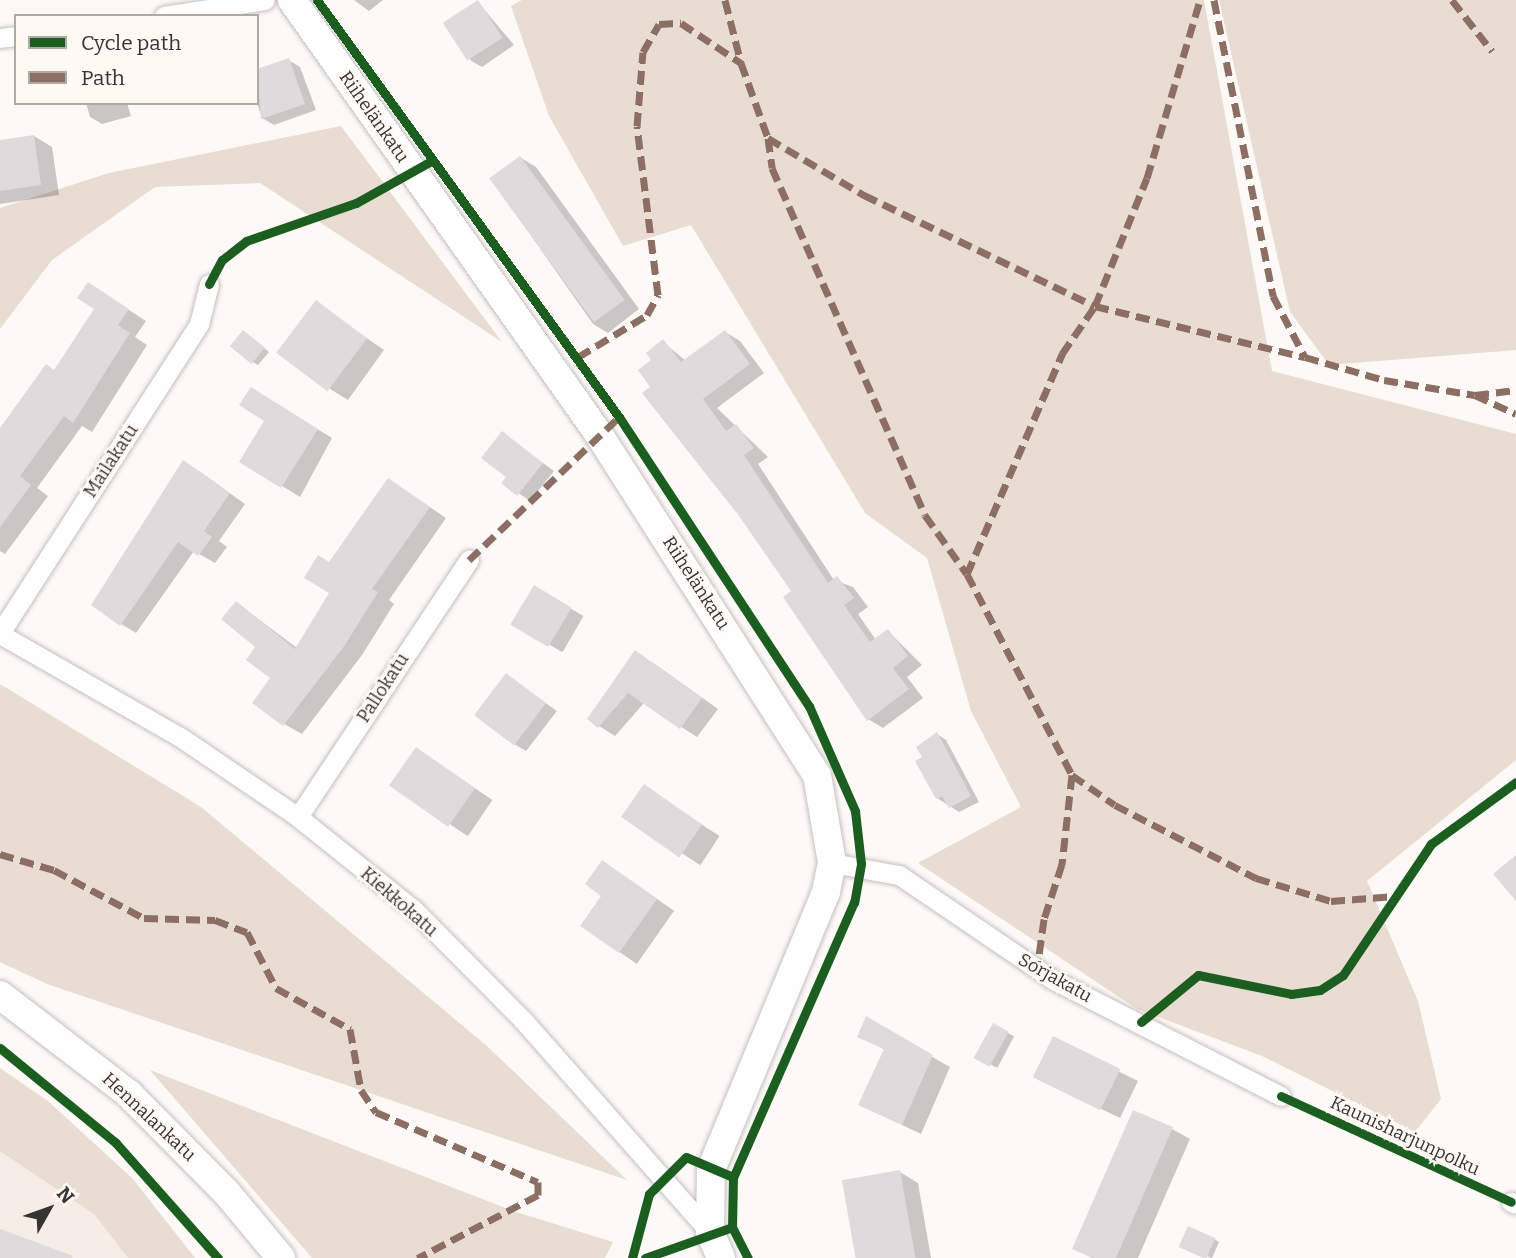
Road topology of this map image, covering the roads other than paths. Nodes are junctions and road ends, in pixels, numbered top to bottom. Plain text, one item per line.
1 (265, 0) edge
2 (292, 0) edge
3 (177, 14) edge
4 (209, 284) dead end
5 (469, 560) dead end
6 (0, 634) edge
7 (298, 817) junction
8 (832, 863) junction
9 (0, 995) edge
10 (1282, 1096) dead end
11 (710, 1232) junction
12 (281, 1258) edge
13 (721, 1258) edge

1 - 3 street
2 - 8 street, Riihelänkatu
4 - 6 street, Mailakatu
5 - 7 street, Pallokatu
6 - 7 street, Kiekkokatu
7 - 11 street, Kiekkokatu
8 - 10 street, Sorjakatu
8 - 11 street, Riihelänkatu
9 - 12 street, Hennalankatu
11 - 13 street, Kiekkokatu

